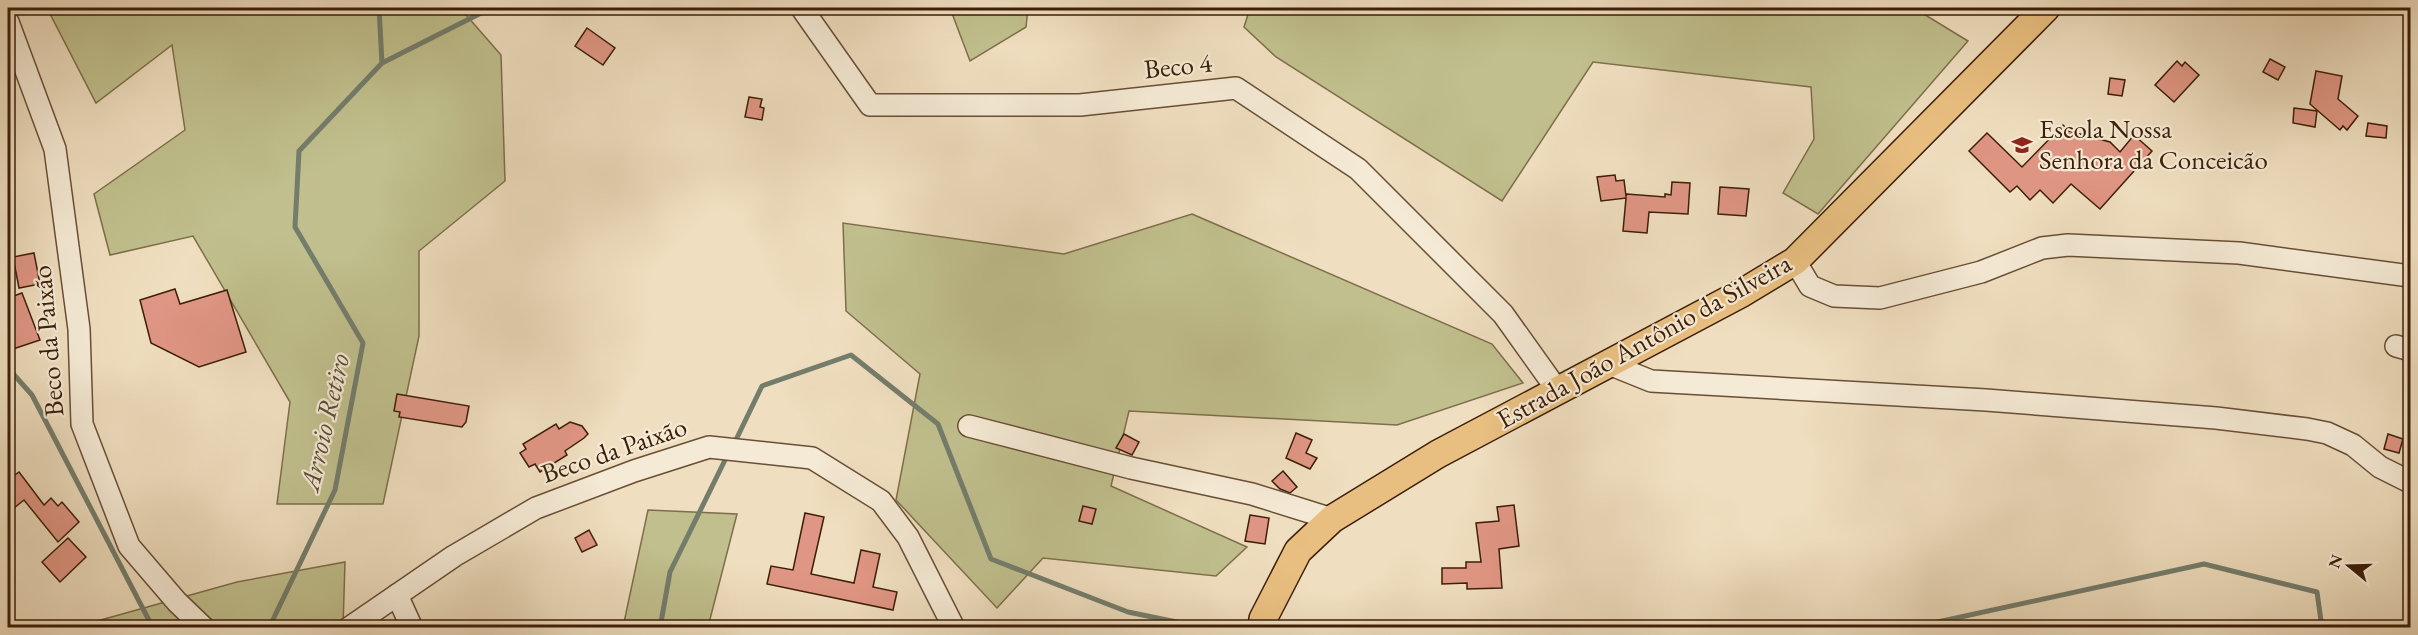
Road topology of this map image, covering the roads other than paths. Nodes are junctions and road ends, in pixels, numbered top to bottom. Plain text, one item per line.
1 (2046, 8) edge
2 (802, 10) dead end
3 (8, 22) edge
4 (1795, 261) junction
5 (2410, 276) edge
6 (1609, 364) junction
7 (1558, 391) junction
8 (969, 426) dead end
9 (2410, 482) edge
10 (1332, 519) junction
11 (397, 595) junction
12 (204, 627) edge
13 (349, 627) edge
14 (412, 627) edge
15 (954, 627) edge
16 (1262, 627) edge

1 - 4 main road, Estrada João Antônio da Silveira
2 - 7 street, Beco 4
3 - 12 street, Beco da Paixão
4 - 5 street
4 - 6 main road, Estrada João Antônio da Silveira
6 - 7 main road, Estrada João Antônio da Silveira
6 - 9 street
7 - 10 main road, Estrada João Antônio da Silveira
8 - 10 street
10 - 16 main road, Estrada João Antônio da Silveira
11 - 13 street, Beco da Paixão
11 - 14 street
11 - 15 street, Beco da Paixão

